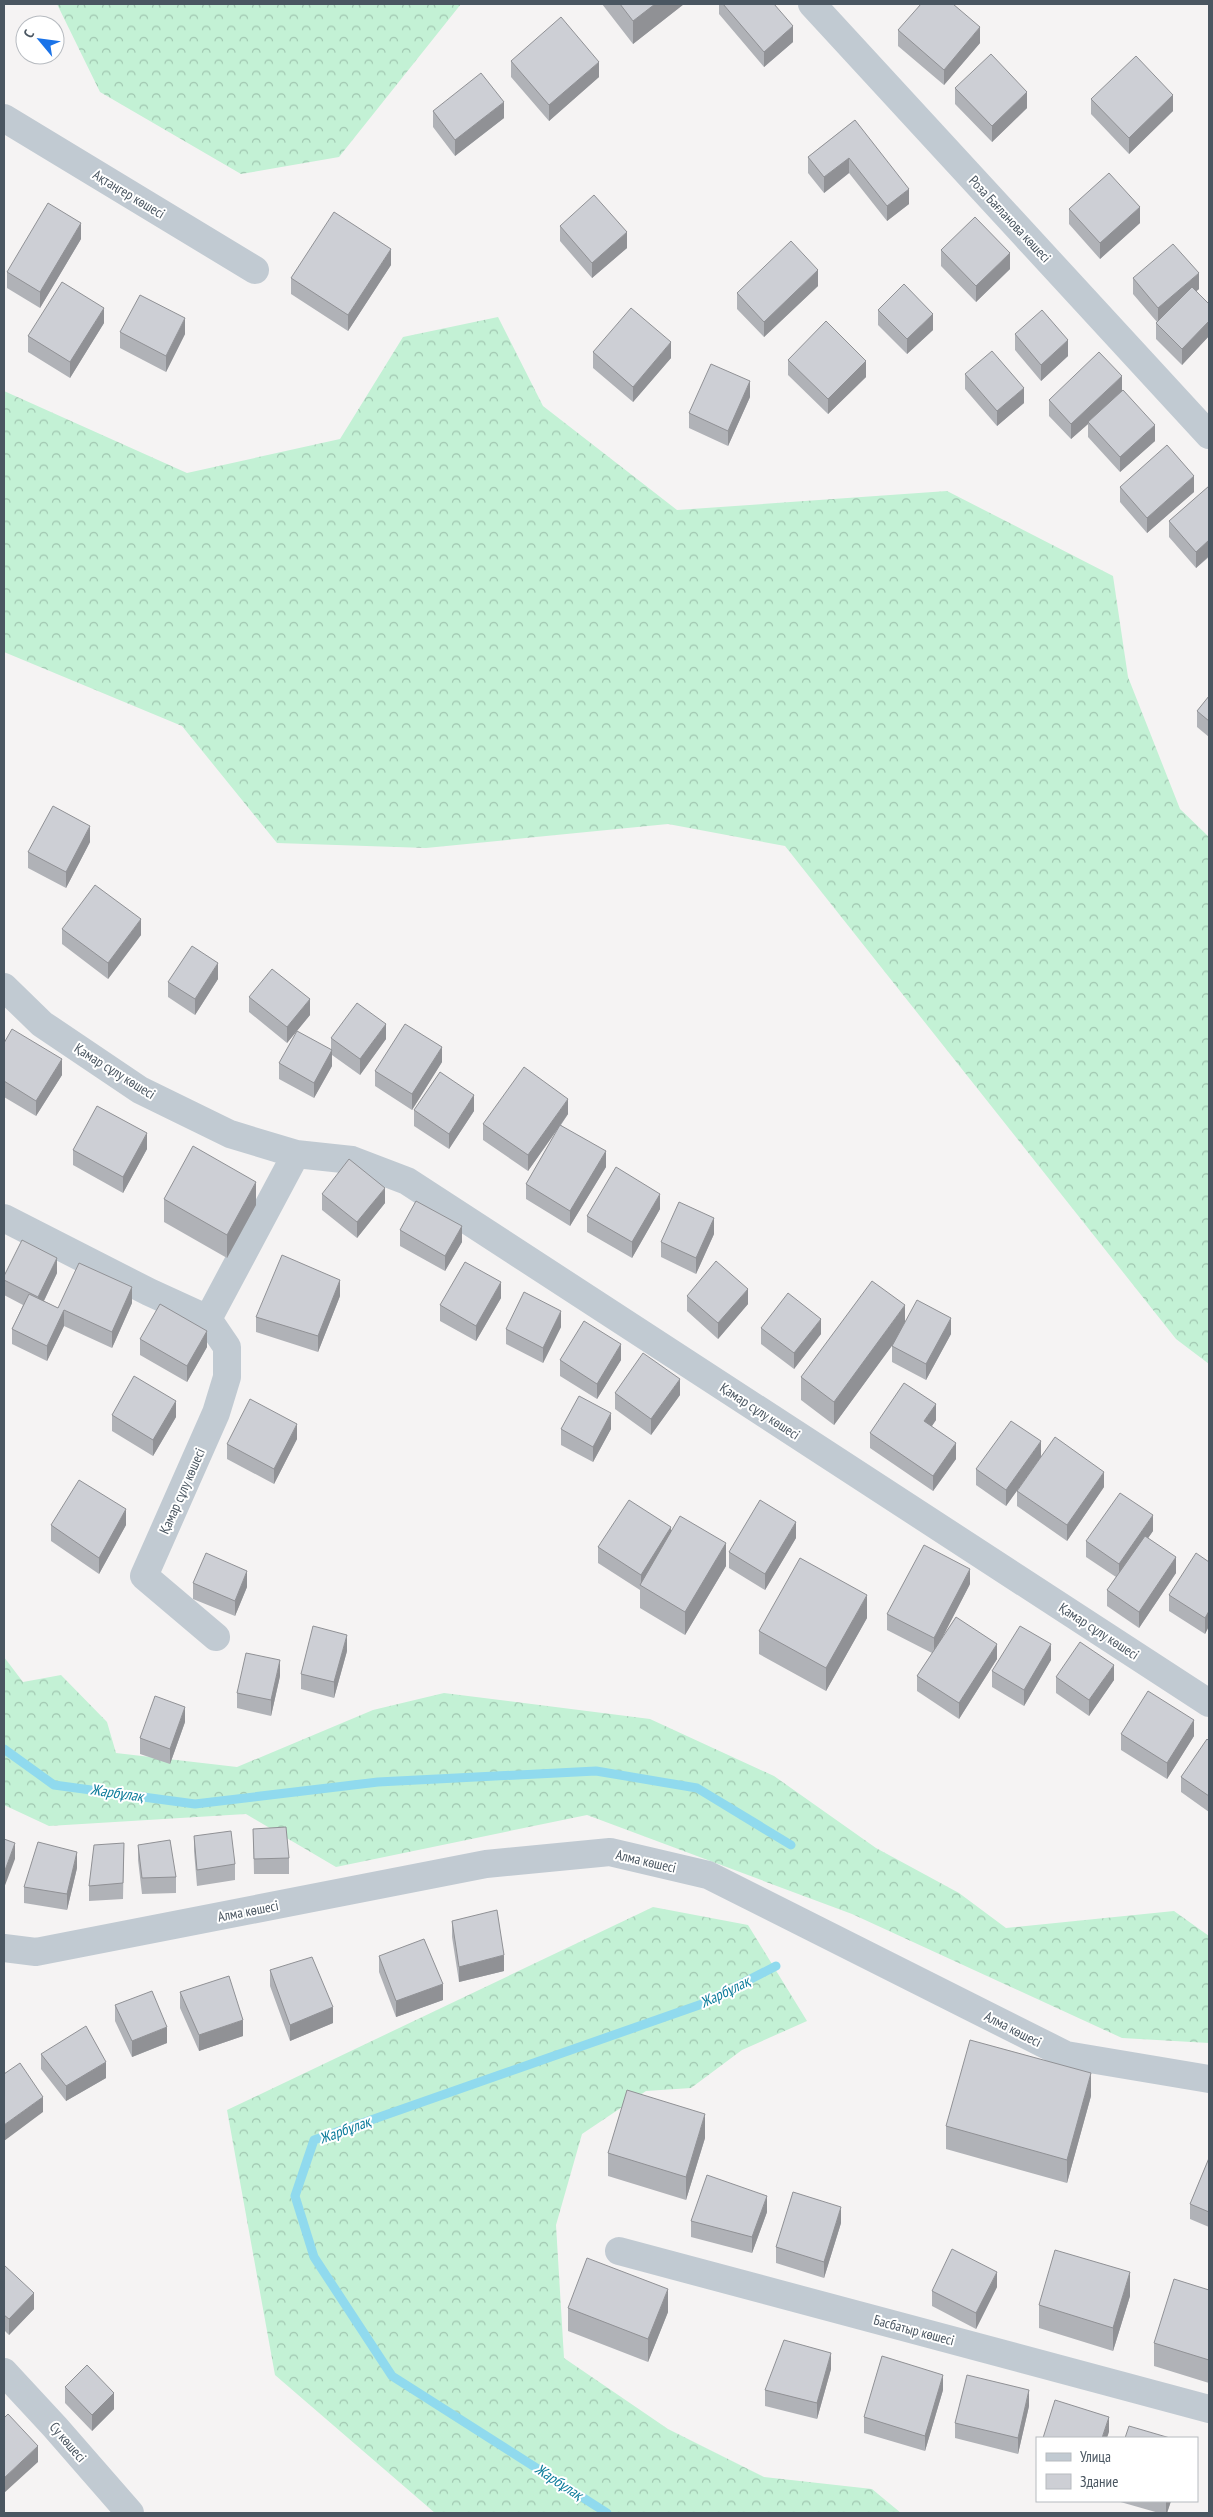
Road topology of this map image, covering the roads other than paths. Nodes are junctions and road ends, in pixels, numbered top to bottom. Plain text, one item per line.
1 (812, 4) edge
2 (4, 118) edge
3 (255, 270) dead end
4 (1209, 435) edge
5 (4, 987) edge
6 (296, 1154) junction
7 (4, 1218) edge
8 (208, 1319) junction
9 (216, 1637) dead end
10 (1209, 1703) edge
11 (4, 1948) edge
12 (1201, 2078) edge
13 (619, 2251) dead end
14 (4, 2372) edge
15 (1209, 2409) edge
16 (130, 2513) edge

1 - 4 street, Роза Бағланова көшесі
2 - 3 street, Ақтаңгер көшесі
5 - 6 street, Қамар сұлу көшесі
6 - 8 street
6 - 10 street, Қамар сұлу көшесі
7 - 8 street
8 - 9 street, Қамар сұлу көшесі
11 - 12 street, Алма көшесі
13 - 15 street, Басбатыр көшесі
14 - 16 street, Су көшесі

